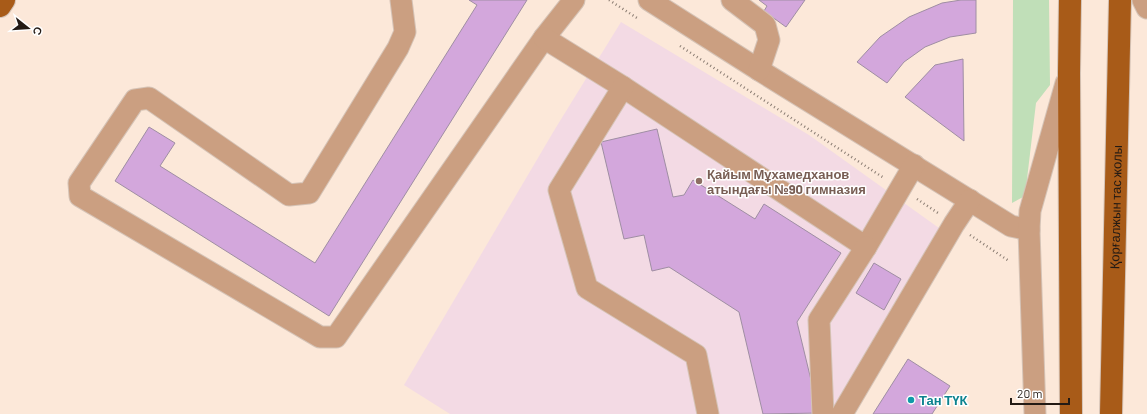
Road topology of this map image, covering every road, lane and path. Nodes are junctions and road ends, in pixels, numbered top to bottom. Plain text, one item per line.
1 (4, 0) edge
2 (401, 0) edge
3 (574, 0) edge
4 (609, 0) edge
5 (649, 0) edge
6 (732, 0) edge
7 (1070, 0) edge
8 (1120, 0) edge
9 (1143, 0) edge
10 (0, 6) edge
11 (1147, 8) edge
12 (642, 21) dead end
13 (544, 38) junction
14 (676, 43) dead end
15 (759, 70) junction
16 (1069, 73) junction
17 (623, 88) junction
18 (914, 165) junction
19 (900, 189) junction
20 (970, 200) junction
21 (954, 224) junction
22 (1029, 230) junction
23 (866, 247) junction
24 (1011, 262) dead end
25 (708, 414) edge
26 (823, 414) edge
27 (842, 414) edge
28 (1035, 414) edge
29 (1071, 414) edge
30 (1111, 414) edge

1 - 10 main road
2 - 13 street
3 - 13 street
4 - 12 path
5 - 15 street
6 - 15 street
7 - 16 main road
8 - 30 main road, Қорғалжын тас жолы
9 - 11 street
13 - 17 street
14 - 19 path
15 - 18 street
16 - 22 street
16 - 29 main road
17 - 23 street
17 - 25 street
18 - 19 street
18 - 20 street
19 - 21 path
19 - 23 street
20 - 21 street
20 - 22 street
21 - 24 path
21 - 27 street
22 - 28 street
23 - 26 street

